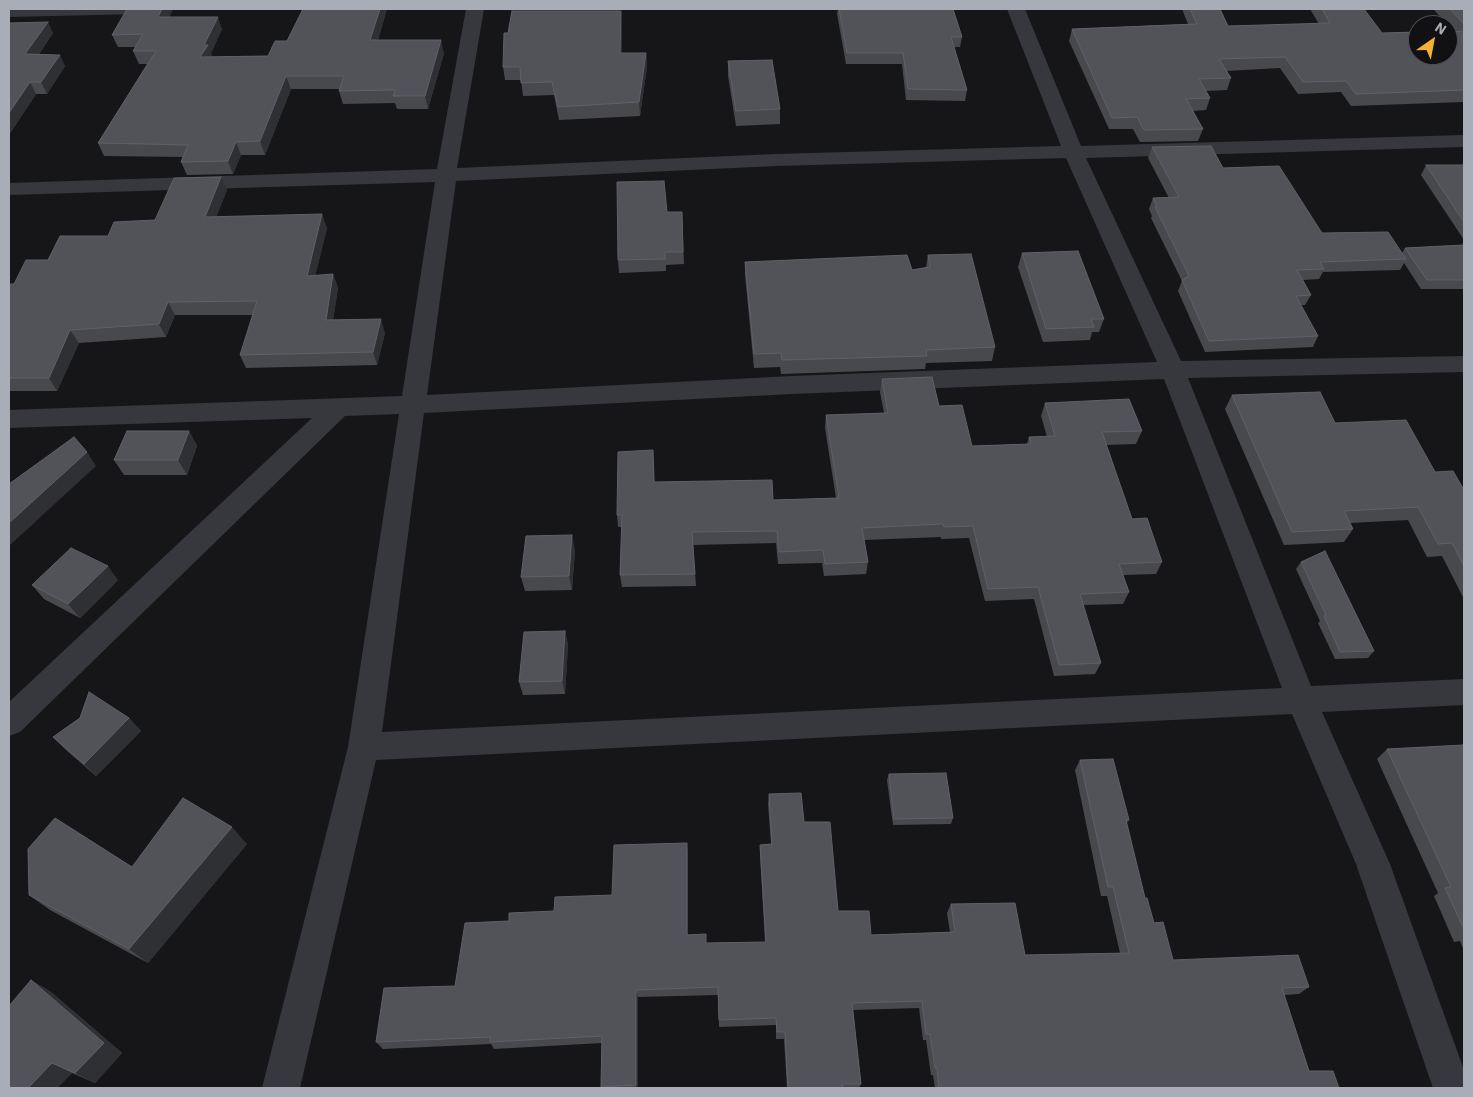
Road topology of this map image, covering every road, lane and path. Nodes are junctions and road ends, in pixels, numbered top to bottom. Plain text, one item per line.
1 (140, 9) edge
2 (476, 9) edge
3 (1016, 9) edge
4 (9, 12) edge
5 (1464, 141) edge
6 (1073, 152) junction
7 (446, 175) junction
8 (9, 189) edge
9 (1464, 364) edge
10 (1173, 370) junction
11 (413, 405) junction
12 (338, 407) junction
13 (9, 419) edge
14 (1464, 692) edge
15 (1302, 701) junction
16 (9, 722) edge
17 (364, 747) junction
18 (281, 1088) edge
19 (1452, 1088) edge

1 - 4 street
2 - 7 street
3 - 6 street
5 - 6 street
6 - 7 street
6 - 10 street
7 - 8 street
7 - 11 street
9 - 10 street
10 - 11 street
10 - 15 street
11 - 12 street
11 - 17 street
12 - 13 street
12 - 16 street
14 - 15 street
15 - 17 street
15 - 19 street
17 - 18 street

